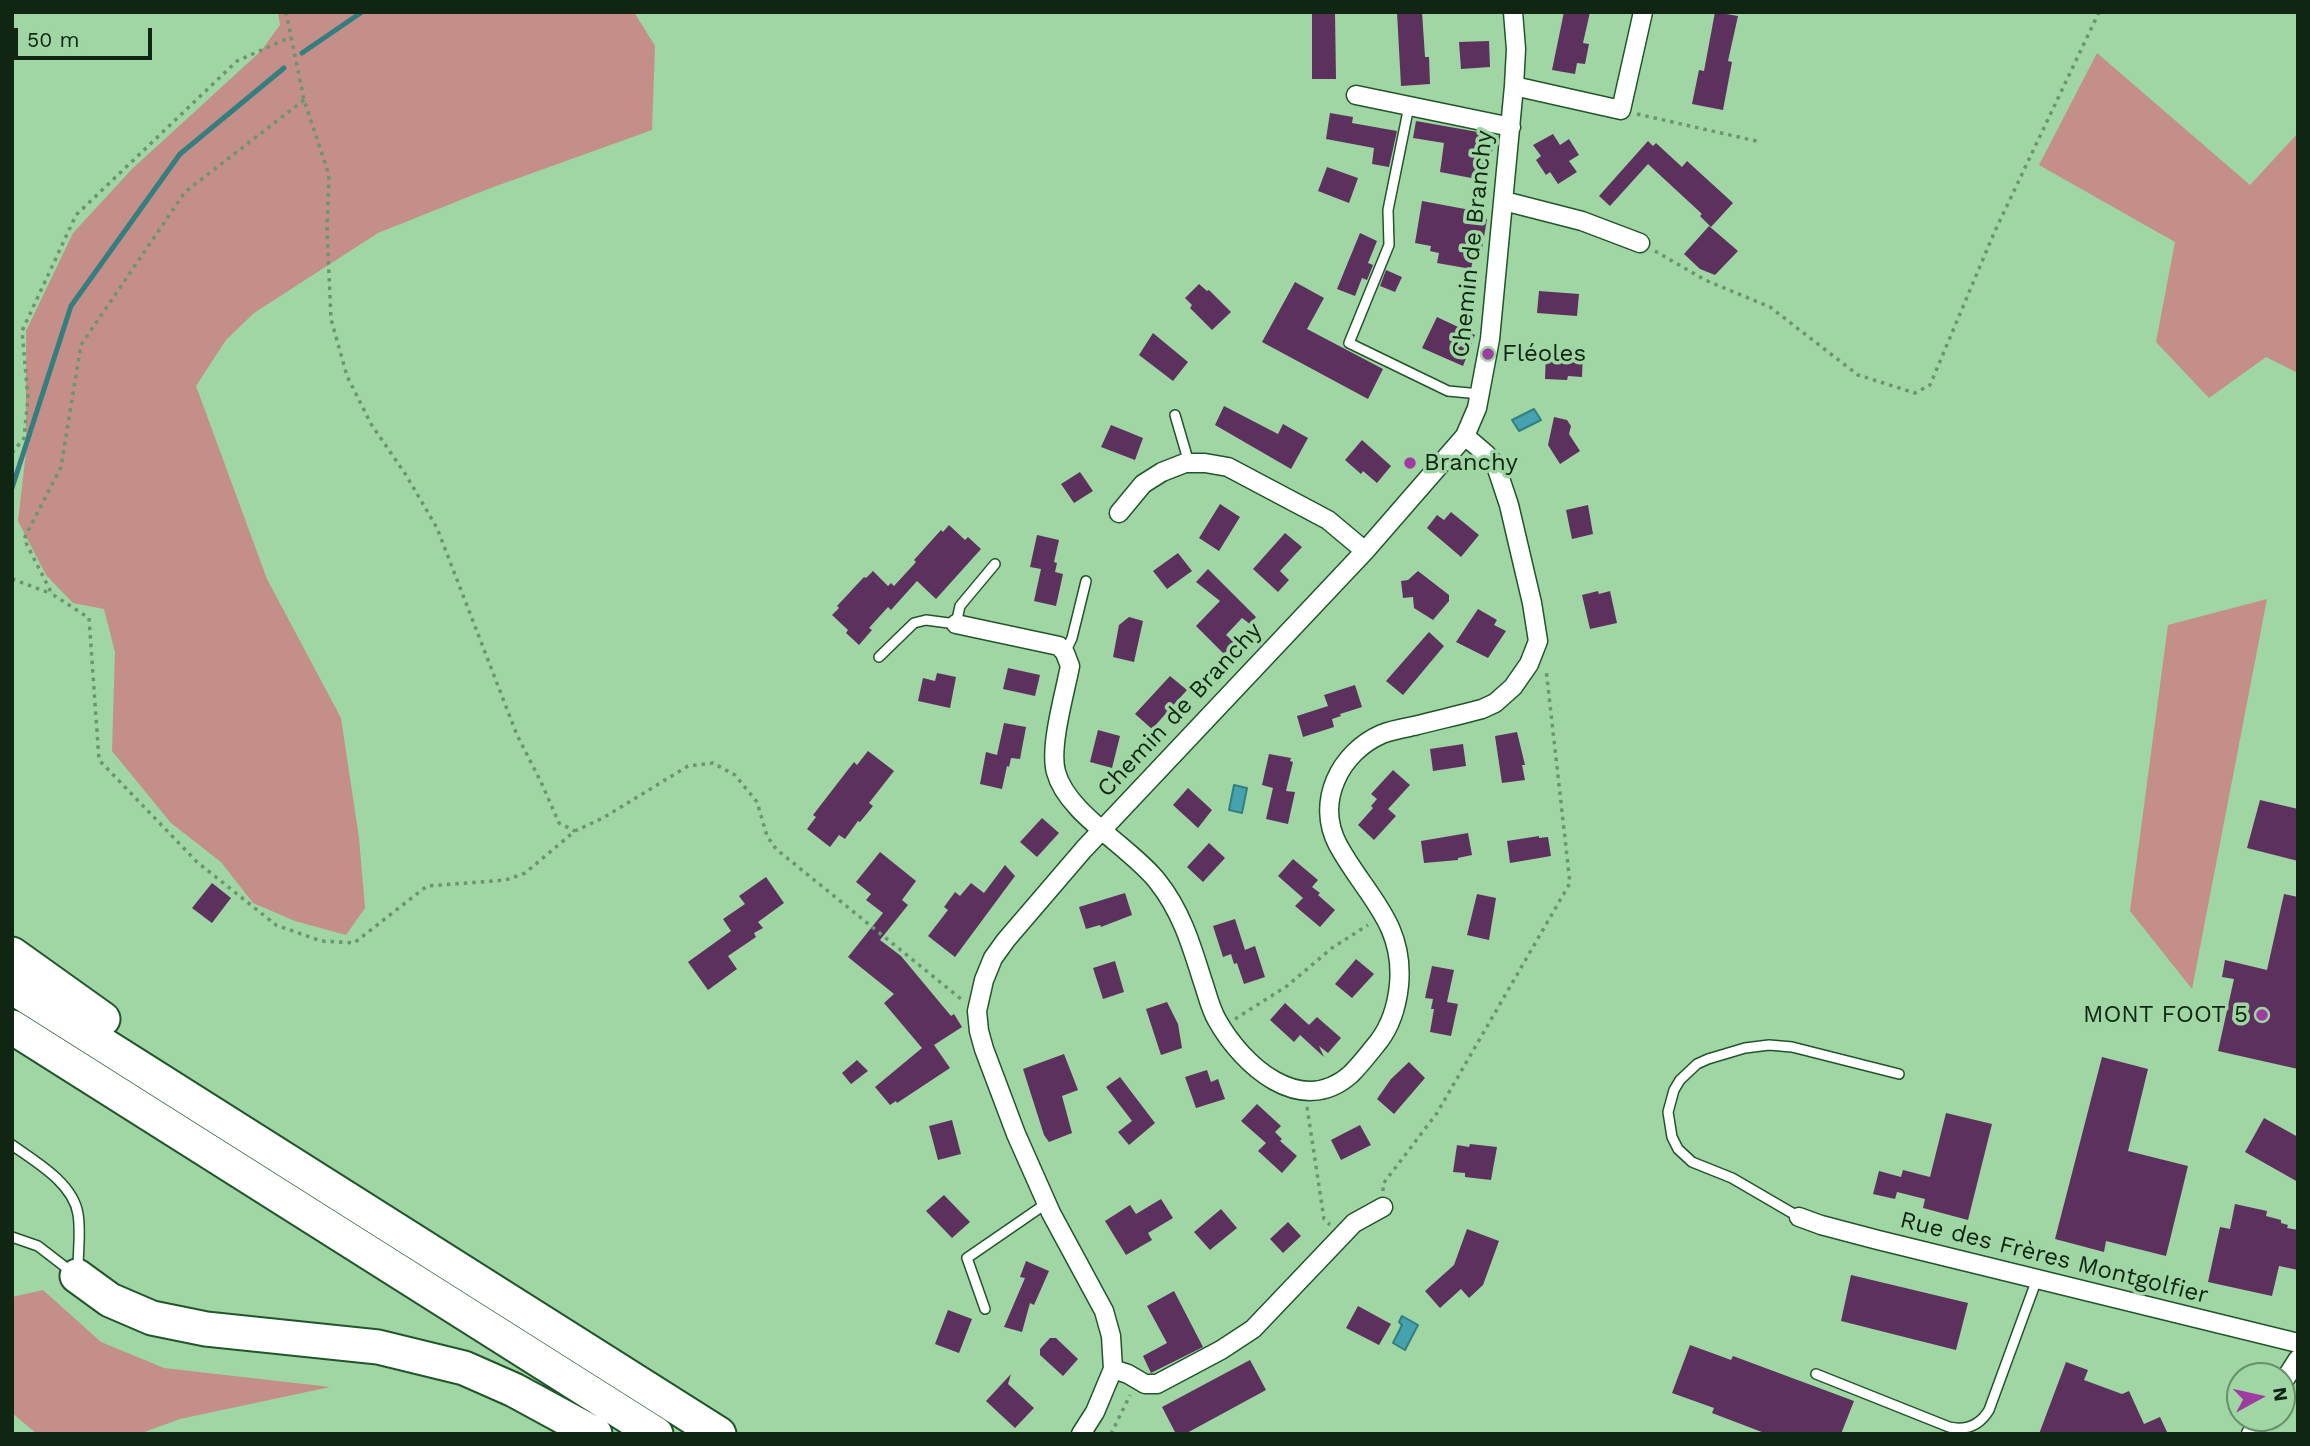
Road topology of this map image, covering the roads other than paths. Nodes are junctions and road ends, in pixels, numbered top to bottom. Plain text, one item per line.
1 (1513, 12) edge
2 (1643, 12) edge
3 (1514, 86) junction
4 (1356, 94) dead end
5 (1409, 106) junction
6 (1511, 127) junction
7 (1504, 201) junction
8 (1640, 243) road end
9 (1480, 394) junction
10 (1175, 415) dead end
11 (1465, 436) junction
12 (1189, 463) junction
13 (1119, 513) dead end
14 (1365, 551) junction
15 (995, 565) dead end
16 (1086, 581) dead end
17 (956, 624) junction
18 (1065, 653) junction
19 (879, 657) dead end
20 (1102, 829) junction
21 (12, 954) edge
22 (12, 987) edge
23 (12, 1027) edge
24 (1899, 1074) dead end
25 (12, 1145) edge
26 (1047, 1203) junction
27 (1383, 1207) road end
28 (1799, 1217) joint
29 (12, 1237) edge
30 (77, 1276) junction
31 (2037, 1279) junction
32 (507, 1300) junction
33 (985, 1309) dead end
34 (2298, 1343) edge
35 (1113, 1369) junction
36 (1816, 1374) dead end
37 (595, 1434) edge
38 (656, 1434) edge
39 (719, 1434) edge
40 (1082, 1434) edge

1 - 3 street, Chemin de Branchy
2 - 3 street
3 - 6 street, Chemin de Branchy
4 - 5 street
5 - 6 street
5 - 9 lane
6 - 7 street, Chemin de Branchy
7 - 8 street
7 - 9 street, Chemin de Branchy
9 - 11 street, Chemin de Branchy
10 - 12 lane
11 - 14 street, Chemin de Branchy
11 - 20 street
12 - 13 street
12 - 14 street
14 - 20 street, Chemin de Branchy
15 - 17 lane
16 - 18 lane
17 - 18 street
17 - 19 lane
18 - 20 street
20 - 26 street, Chemin de Branchy
21 - 32 highway
22 - 32 highway
23 - 38 highway
24 - 28 lane
25 - 30 lane
26 - 33 lane
26 - 35 street, Chemin de Branchy
27 - 35 street
28 - 31 street, Rue des Frères Montgolfier
29 - 30 lane
30 - 37 highway
31 - 34 street, Rue des Frères Montgolfier
31 - 36 lane
32 - 39 highway
35 - 40 street, Chemin de Branchy

